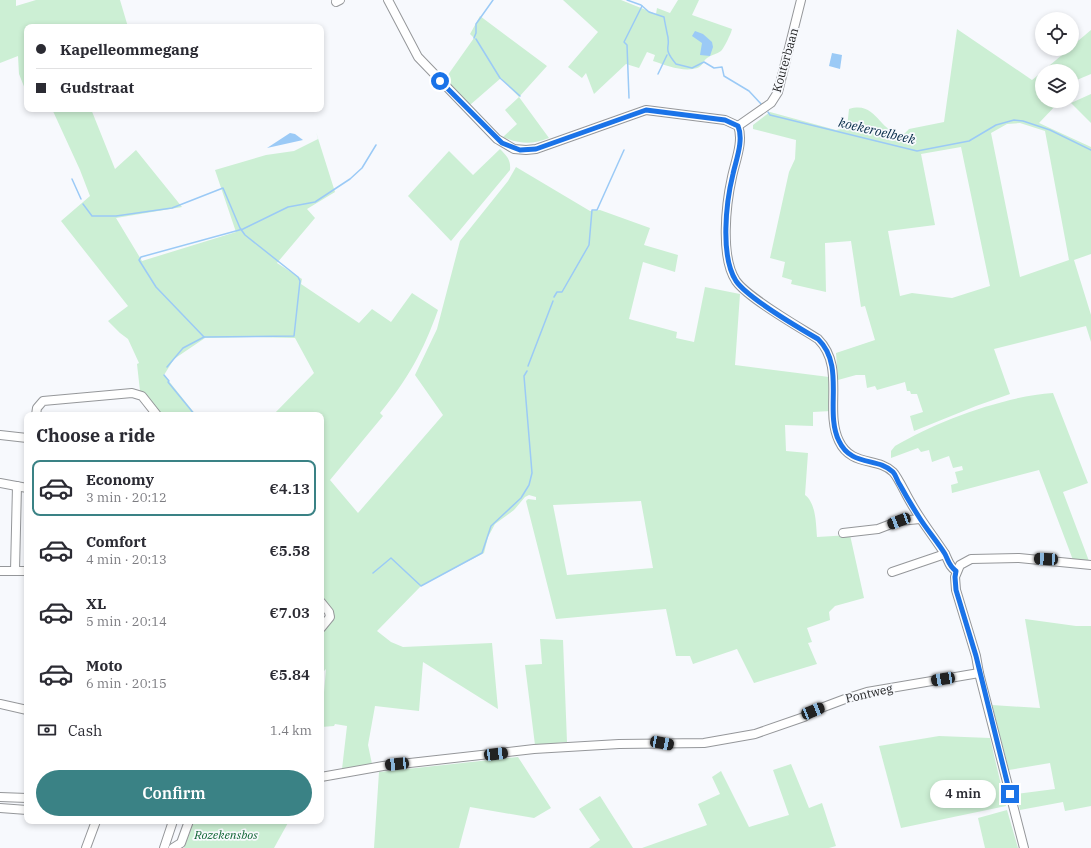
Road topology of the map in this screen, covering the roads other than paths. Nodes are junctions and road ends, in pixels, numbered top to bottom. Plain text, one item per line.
1 (388, 0) edge
2 (801, 0) edge
3 (738, 126) junction
4 (36, 412) edge
5 (155, 412) edge
6 (0, 435) edge
7 (24, 438) edge
8 (0, 483) edge
9 (17, 486) junction
10 (24, 487) edge
11 (920, 519) junction
12 (843, 533) dead end
13 (945, 554) junction
14 (1091, 565) edge
15 (15, 571) junction
16 (24, 571) edge
17 (956, 571) junction
18 (0, 572) edge
19 (892, 572) dead end
20 (324, 606) edge
21 (324, 624) edge
22 (978, 672) junction
23 (0, 704) edge
24 (24, 709) edge
25 (324, 776) edge
26 (0, 798) edge
27 (24, 798) edge
28 (0, 808) edge
29 (24, 810) edge
30 (94, 824) edge
31 (172, 824) edge
32 (188, 824) edge
33 (86, 848) edge
34 (164, 848) edge
35 (173, 848) edge
36 (1024, 848) edge

1 - 3 street
2 - 3 street, Kouterbaan
3 - 11 street
4 - 5 street
6 - 7 street
8 - 9 street
9 - 10 street
9 - 15 street
11 - 12 street
11 - 13 street
13 - 17 street
13 - 19 street
14 - 17 street
15 - 16 street
15 - 18 street
17 - 22 street
20 - 21 street
22 - 25 street, Pontweg
22 - 36 street
23 - 24 street
26 - 27 street
28 - 29 street
30 - 33 street
31 - 34 street
32 - 35 street

